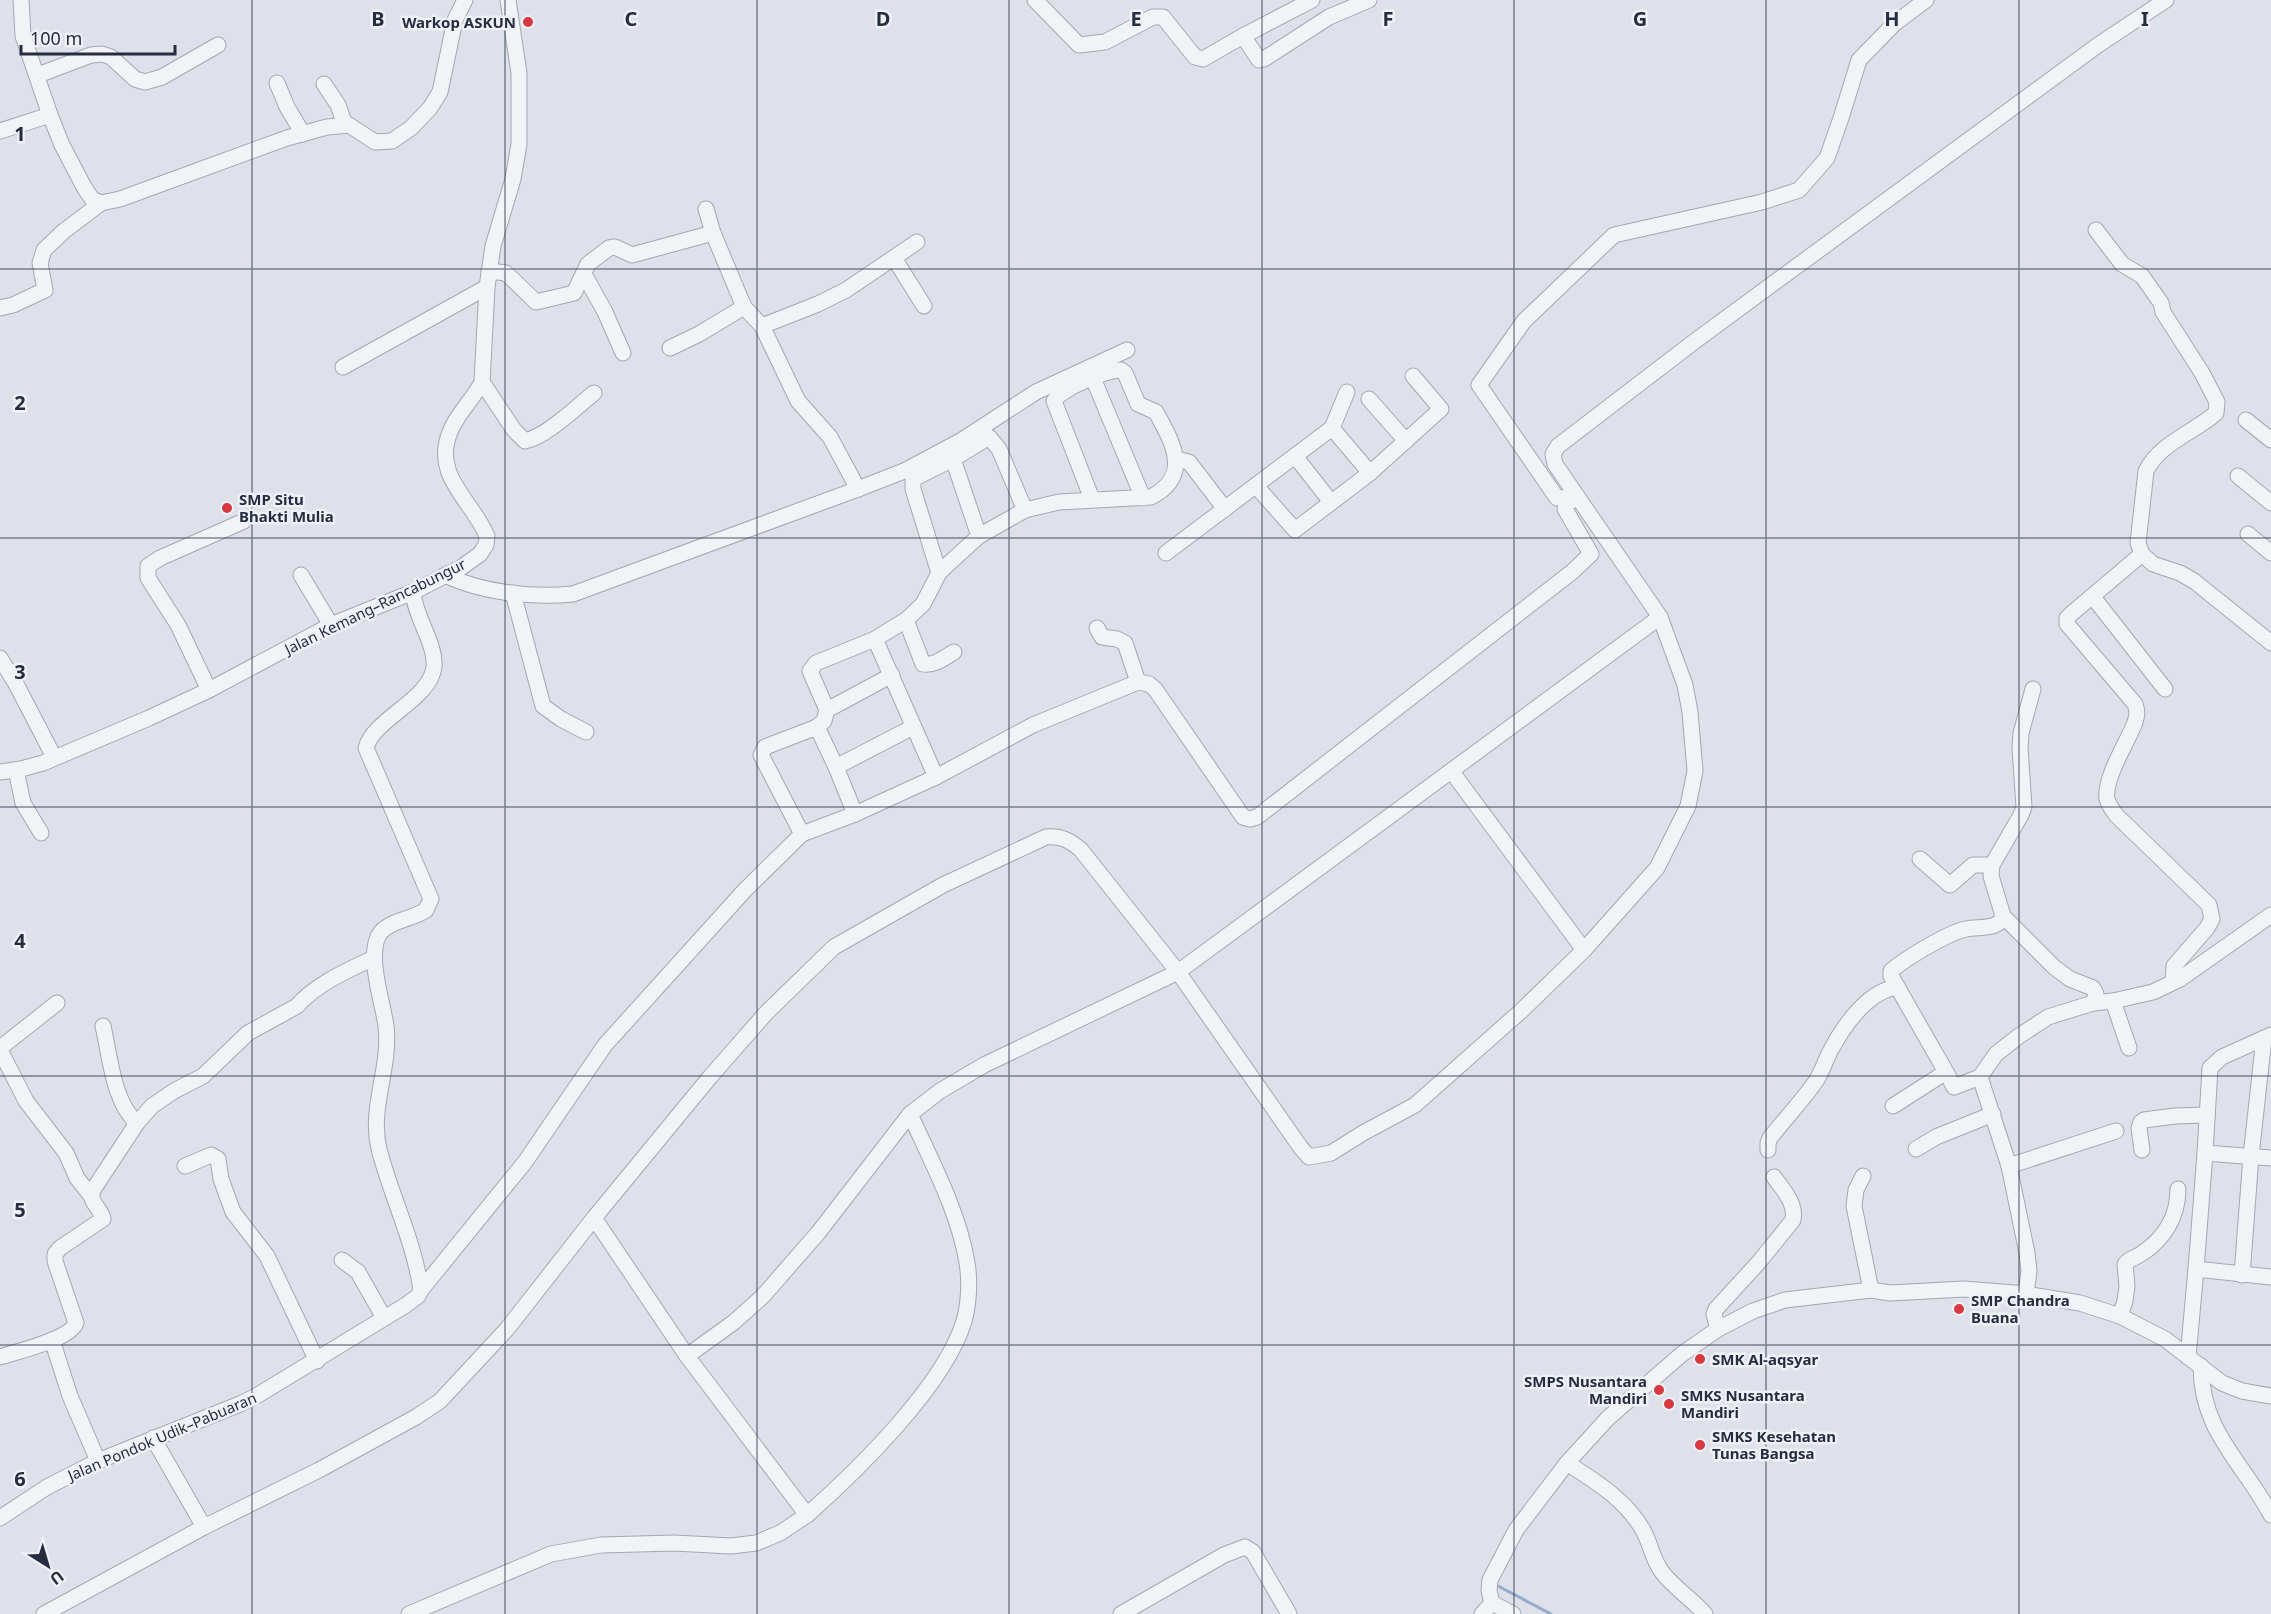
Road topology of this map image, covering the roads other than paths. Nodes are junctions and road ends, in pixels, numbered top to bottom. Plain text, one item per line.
1 (21, 0) edge
2 (465, 0) edge
3 (508, 0) edge
4 (1035, 0) edge
5 (1312, 0) edge
6 (1369, 0) edge
7 (1926, 0) edge
8 (2166, 0) edge
9 (1243, 36) junction
10 (218, 45) dead end
11 (38, 75) junction
12 (277, 83) dead end
13 (324, 84) dead end
14 (50, 115) junction
15 (345, 125) junction
16 (0, 131) edge
17 (303, 134) junction
18 (92, 197) junction
19 (706, 209) dead end
20 (2096, 230) dead end
21 (713, 232) junction
22 (917, 242) dead end
23 (894, 258) junction
24 (489, 271) junction
25 (584, 274) junction
26 (487, 287) junction
27 (924, 306) dead end
28 (744, 307) junction
29 (0, 308) edge
30 (762, 326) junction
31 (670, 348) dead end
32 (1126, 350) dead end
33 (623, 353) dead end
34 (343, 367) dead end
35 (1413, 376) dead end
36 (1093, 378) junction
37 (482, 381) junction
38 (1347, 392) dead end
39 (594, 393) dead end
40 (1369, 399) dead end
41 (2246, 420) dead end
42 (1332, 428) junction
43 (2271, 440) edge
44 (1406, 441) junction
45 (1295, 456) junction
46 (953, 459) junction
47 (1176, 459) junction
48 (1370, 473) junction
49 (2238, 476) dead end
50 (1256, 486) junction
51 (858, 489) junction
52 (1577, 497) junction
53 (1143, 498) junction
54 (1092, 499) junction
55 (1331, 502) junction
56 (2271, 503) edge
57 (1225, 509) junction
58 (1025, 510) junction
59 (244, 521) dead end
60 (2248, 534) dead end
61 (979, 536) junction
62 (1606, 536) junction
63 (1166, 553) dead end
64 (2271, 553) edge
65 (1591, 554) junction
66 (2142, 554) junction
67 (939, 573) junction
68 (301, 575) dead end
69 (445, 575) junction
70 (413, 592) junction
71 (513, 593) junction
72 (2093, 597) junction
73 (1660, 617) junction
74 (906, 620) junction
75 (332, 625) junction
76 (1097, 628) dead end
77 (875, 639) junction
78 (2271, 643) edge
79 (954, 652) dead end
80 (0, 658) edge
81 (892, 675) junction
82 (1138, 682) junction
83 (2033, 689) dead end
84 (2165, 689) dead end
85 (209, 690) junction
86 (827, 710) junction
87 (817, 727) junction
88 (913, 727) junction
89 (586, 732) dead end
90 (54, 757) junction
91 (836, 767) junction
92 (16, 770) junction
93 (0, 772) edge
94 (1452, 772) junction
95 (936, 777) junction
96 (855, 814) junction
97 (41, 833) dead end
98 (802, 834) junction
99 (1920, 859) dead end
100 (1992, 865) junction
101 (2271, 915) edge
102 (2003, 916) junction
103 (1584, 950) junction
104 (374, 958) junction
105 (1178, 972) junction
106 (2173, 982) junction
107 (1898, 987) junction
108 (2113, 1001) junction
109 (57, 1003) dead end
110 (2093, 1003) junction
111 (103, 1026) dead end
112 (2267, 1037) edge
113 (2129, 1048) dead end
114 (0, 1049) edge
115 (1946, 1072) junction
116 (1980, 1077) junction
117 (1893, 1107) dead end
118 (910, 1114) junction
119 (1993, 1114) junction
120 (2207, 1115) junction
121 (137, 1123) junction
122 (2116, 1131) dead end
123 (1916, 1149) dead end
124 (1768, 1150) dead end
125 (2142, 1150) dead end
126 (2205, 1153) junction
127 (2251, 1156) junction
128 (2271, 1158) edge
129 (185, 1166) dead end
130 (2009, 1166) junction
131 (1863, 1176) dead end
132 (1774, 1178) dead end
133 (2178, 1190) dead end
134 (91, 1196) junction
135 (594, 1218) junction
136 (342, 1260) dead end
137 (2196, 1269) junction
138 (2242, 1275) junction
139 (2271, 1277) edge
140 (421, 1290) junction
141 (1871, 1290) junction
142 (2026, 1294) junction
143 (2120, 1316) junction
144 (384, 1318) junction
145 (1718, 1329) junction
146 (52, 1340) junction
147 (687, 1356) junction
148 (0, 1357) edge
149 (2188, 1357) junction
150 (317, 1361) junction
151 (2201, 1366) junction
152 (2271, 1396) edge
153 (153, 1438) junction
154 (98, 1461) junction
155 (1567, 1463) junction
156 (807, 1515) junction
157 (2271, 1515) edge
158 (0, 1518) edge
159 (204, 1527) junction
160 (68, 1608) edge
161 (1487, 1608) edge
162 (44, 1614) edge
163 (409, 1614) edge
164 (1121, 1614) edge
165 (1288, 1614) edge
166 (1513, 1614) edge
167 (1705, 1614) edge

1 - 11 street
2 - 15 street
3 - 24 street, Jalan Kemang–Rancabungur
4 - 9 street
5 - 9 street
6 - 9 street
7 - 52 street
8 - 52 street
10 - 11 street
11 - 14 street
12 - 17 street
13 - 15 street
14 - 16 street
14 - 18 street
15 - 17 street
17 - 18 street
18 - 29 street
19 - 21 street
20 - 66 street
21 - 25 street
21 - 28 street
22 - 23 street
23 - 27 street
23 - 30 street
24 - 25 street
24 - 26 street, Jalan Kemang–Rancabungur
25 - 33 street
26 - 34 street
26 - 37 street, Jalan Kemang–Rancabungur
28 - 30 street
28 - 31 street
30 - 51 street
32 - 51 street
35 - 44 street
36 - 47 street
36 - 53 street
36 - 54 street
37 - 39 street
37 - 69 street, Jalan Kemang–Rancabungur
38 - 42 street
40 - 44 street
41 - 43 street
42 - 45 street
42 - 48 street
44 - 48 street
45 - 50 street
45 - 55 street
46 - 58 street
46 - 61 street
46 - 67 street
47 - 53 street
47 - 57 street
48 - 55 street
49 - 56 street
50 - 55 street
50 - 57 street
51 - 71 street
52 - 62 street
52 - 65 street
53 - 54 street
54 - 58 street
57 - 63 street
58 - 61 street
59 - 85 street
60 - 64 street
61 - 67 street
62 - 65 street
62 - 73 street
65 - 82 street
66 - 72 street
66 - 78 street
67 - 74 street
68 - 75 street
69 - 70 street, Jalan Kemang–Rancabungur
69 - 71 street
70 - 75 street, Jalan Kemang–Rancabungur
70 - 104 street
71 - 89 street
72 - 84 street
72 - 106 street
73 - 94 street
73 - 103 street
74 - 77 street
74 - 79 street
75 - 85 street, Jalan Kemang–Rancabungur
76 - 82 street
77 - 81 street
77 - 86 street
80 - 90 street
81 - 86 street
81 - 88 street
82 - 95 street
83 - 100 street
85 - 90 street, Jalan Kemang–Rancabungur
86 - 87 street
87 - 91 street
87 - 98 street
88 - 91 street
88 - 95 street
90 - 92 street, Jalan Kemang–Rancabungur
91 - 96 street
92 - 93 street, Jalan Kemang–Rancabungur
92 - 97 street
94 - 103 street
94 - 105 street
95 - 96 street
96 - 98 street
98 - 140 street, Jalan Pondok Udik–Pabuaran
99 - 100 street
100 - 102 street
101 - 106 street
102 - 107 street
102 - 110 street
103 - 105 street
104 - 121 street
104 - 140 street
105 - 118 street
105 - 135 street
106 - 108 street
107 - 115 street
107 - 124 street
108 - 110 street
108 - 113 street
109 - 114 street
110 - 116 street
111 - 121 street
112 - 120 street
112 - 127 street
114 - 134 street
115 - 116 street
115 - 117 street
116 - 119 street
118 - 147 street
118 - 156 street
119 - 123 street
119 - 130 street
120 - 125 street
120 - 126 street
121 - 134 street
122 - 130 street
126 - 127 street
126 - 137 street
127 - 128 street
127 - 138 street
129 - 150 street
130 - 142 street
131 - 141 street
132 - 145 street
133 - 143 street
134 - 146 street
135 - 147 street
135 - 159 street
136 - 144 street
137 - 138 street
137 - 149 street
138 - 139 street
140 - 144 street, Jalan Pondok Udik–Pabuaran
141 - 142 street
141 - 145 street
142 - 143 street
143 - 149 street
144 - 150 street, Jalan Pondok Udik–Pabuaran
145 - 155 street
146 - 148 street
146 - 154 street
147 - 156 street
149 - 151 street
150 - 153 street, Jalan Pondok Udik–Pabuaran
151 - 152 street
151 - 157 street
153 - 154 street, Jalan Pondok Udik–Pabuaran
153 - 159 street
154 - 158 street, Jalan Pondok Udik–Pabuaran
155 - 161 street
155 - 167 street
156 - 163 street
159 - 160 street
160 - 162 street
161 - 166 street
164 - 165 street

